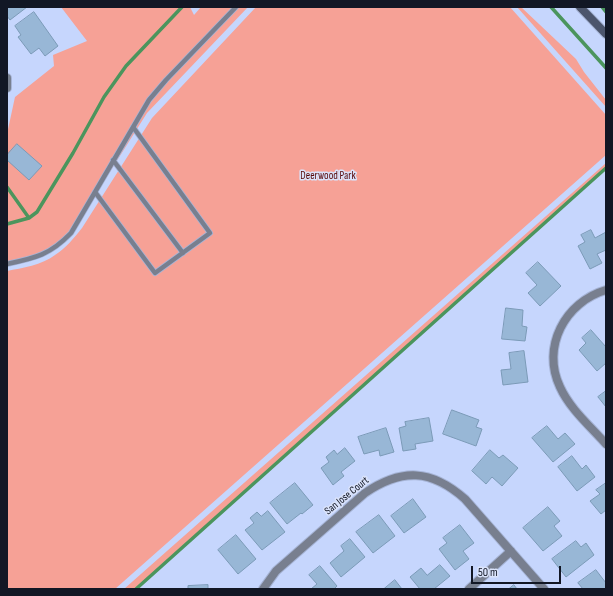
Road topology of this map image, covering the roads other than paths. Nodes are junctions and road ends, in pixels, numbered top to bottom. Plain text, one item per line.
1 (236, 7) edge
2 (580, 7) edge
3 (606, 34) edge
4 (7, 78) edge
5 (7, 88) edge
6 (133, 127) junction
7 (113, 160) junction
8 (95, 192) junction
9 (183, 253) junction
10 (7, 264) edge
11 (606, 290) edge
12 (606, 444) edge
13 (511, 551) junction
14 (263, 589) edge
15 (469, 589) edge
16 (544, 589) edge

1 - 6 lane
2 - 3 main road
4 - 5 street
6 - 7 lane
6 - 9 lane
7 - 8 lane
7 - 9 lane
8 - 9 lane
8 - 10 lane
11 - 12 street
13 - 14 street, San Jose Court
13 - 15 street
13 - 16 street, San Jose Court

